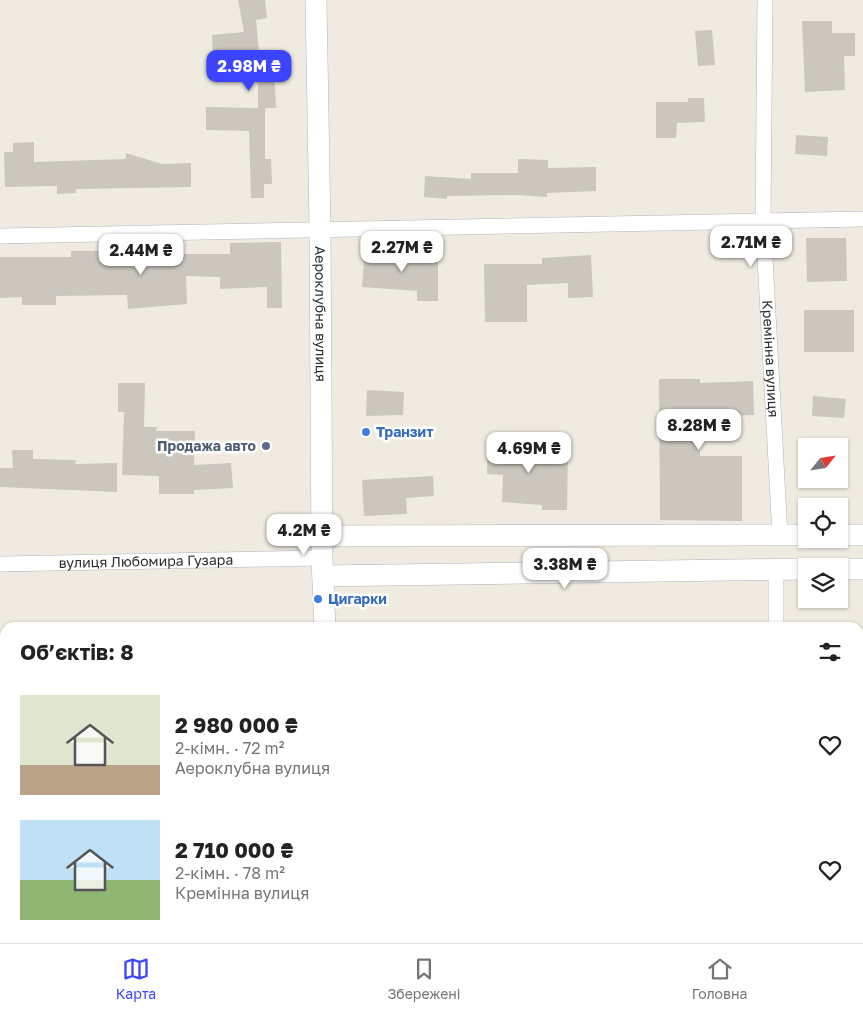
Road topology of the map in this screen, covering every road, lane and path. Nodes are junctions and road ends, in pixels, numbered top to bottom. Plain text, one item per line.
1 (316, 0) edge
2 (765, 0) edge
3 (863, 219) edge
4 (763, 221) junction
5 (320, 228) junction
6 (0, 236) edge
7 (848, 535) edge
8 (863, 535) edge
9 (322, 536) junction
10 (780, 536) junction
11 (798, 536) edge
12 (0, 564) edge
13 (322, 567) junction
14 (776, 569) junction
15 (798, 569) edge
16 (848, 569) edge
17 (863, 569) edge
18 (325, 622) edge
19 (776, 622) edge

1 - 5 street, Аероклубна вулиця
2 - 4 street, Кремінна вулиця
3 - 4 street
4 - 5 street
4 - 10 street, Кремінна вулиця
5 - 6 street
5 - 9 street, Аероклубна вулиця
7 - 8 street
9 - 10 street
9 - 13 street, Аероклубна вулиця
10 - 11 street
12 - 13 street, вулиця Любомира Гузара
13 - 14 street, вулиця Любомира Гузара
13 - 18 street, Аероклубна вулиця
14 - 15 street, вулиця Любомира Гузара
14 - 19 street
16 - 17 street

